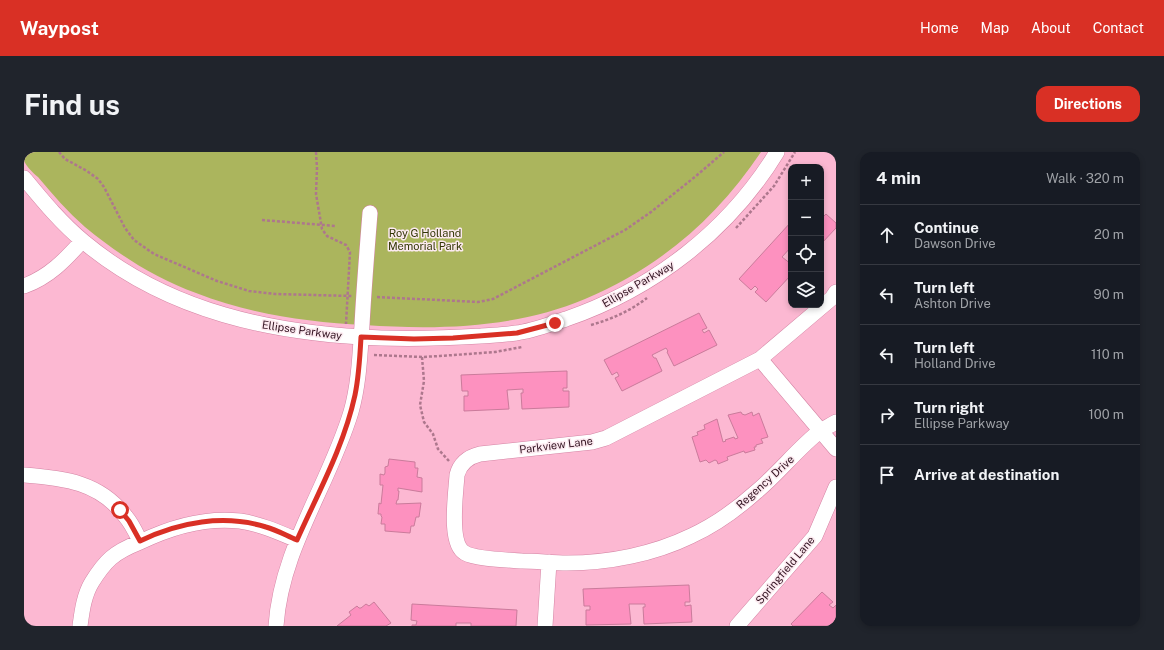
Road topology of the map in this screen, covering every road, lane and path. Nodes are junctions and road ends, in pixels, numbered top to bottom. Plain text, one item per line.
1 (59, 152) edge
2 (316, 152) edge
3 (724, 152) edge
4 (777, 152) edge
5 (794, 152) edge
6 (24, 178) edge
7 (370, 212) dead end
8 (262, 220) dead end
9 (321, 224) junction
10 (336, 226) dead end
11 (734, 230) dead end
12 (82, 241) junction
13 (24, 286) edge
14 (836, 292) edge
15 (652, 294) dead end
16 (348, 296) junction
17 (364, 297) junction
18 (346, 324) dead end
19 (589, 326) dead end
20 (361, 337) junction
21 (526, 346) dead end
22 (422, 357) junction
23 (760, 358) junction
24 (373, 360) dead end
25 (836, 422) edge
26 (821, 430) junction
27 (836, 449) edge
28 (438, 450) dead end
29 (24, 476) edge
30 (836, 487) edge
31 (455, 515) joint
32 (297, 540) junction
33 (140, 541) junction
34 (549, 562) junction
35 (80, 626) edge
36 (276, 626) edge
37 (545, 626) edge
38 (737, 626) edge

1 - 16 path
2 - 9 path
3 - 17 path
4 - 20 street, Ellipse Parkway
5 - 11 path
6 - 12 street, Ellipse Parkway
7 - 17 street
8 - 9 path
9 - 10 path
9 - 16 path
12 - 13 street
12 - 20 street, Ellipse Parkway
14 - 23 street, Parkview Lane
15 - 19 path
16 - 17 path
16 - 18 path
17 - 20 street
20 - 32 street
21 - 22 path
22 - 24 path
22 - 28 path
23 - 26 street
23 - 31 street, Parkview Lane
25 - 26 street, Regency Drive
26 - 27 street
26 - 34 street, Regency Drive
29 - 33 street
30 - 38 street, Springfield Lane
31 - 34 street, Regency Drive
32 - 33 street
32 - 36 street
33 - 35 street
34 - 37 street

